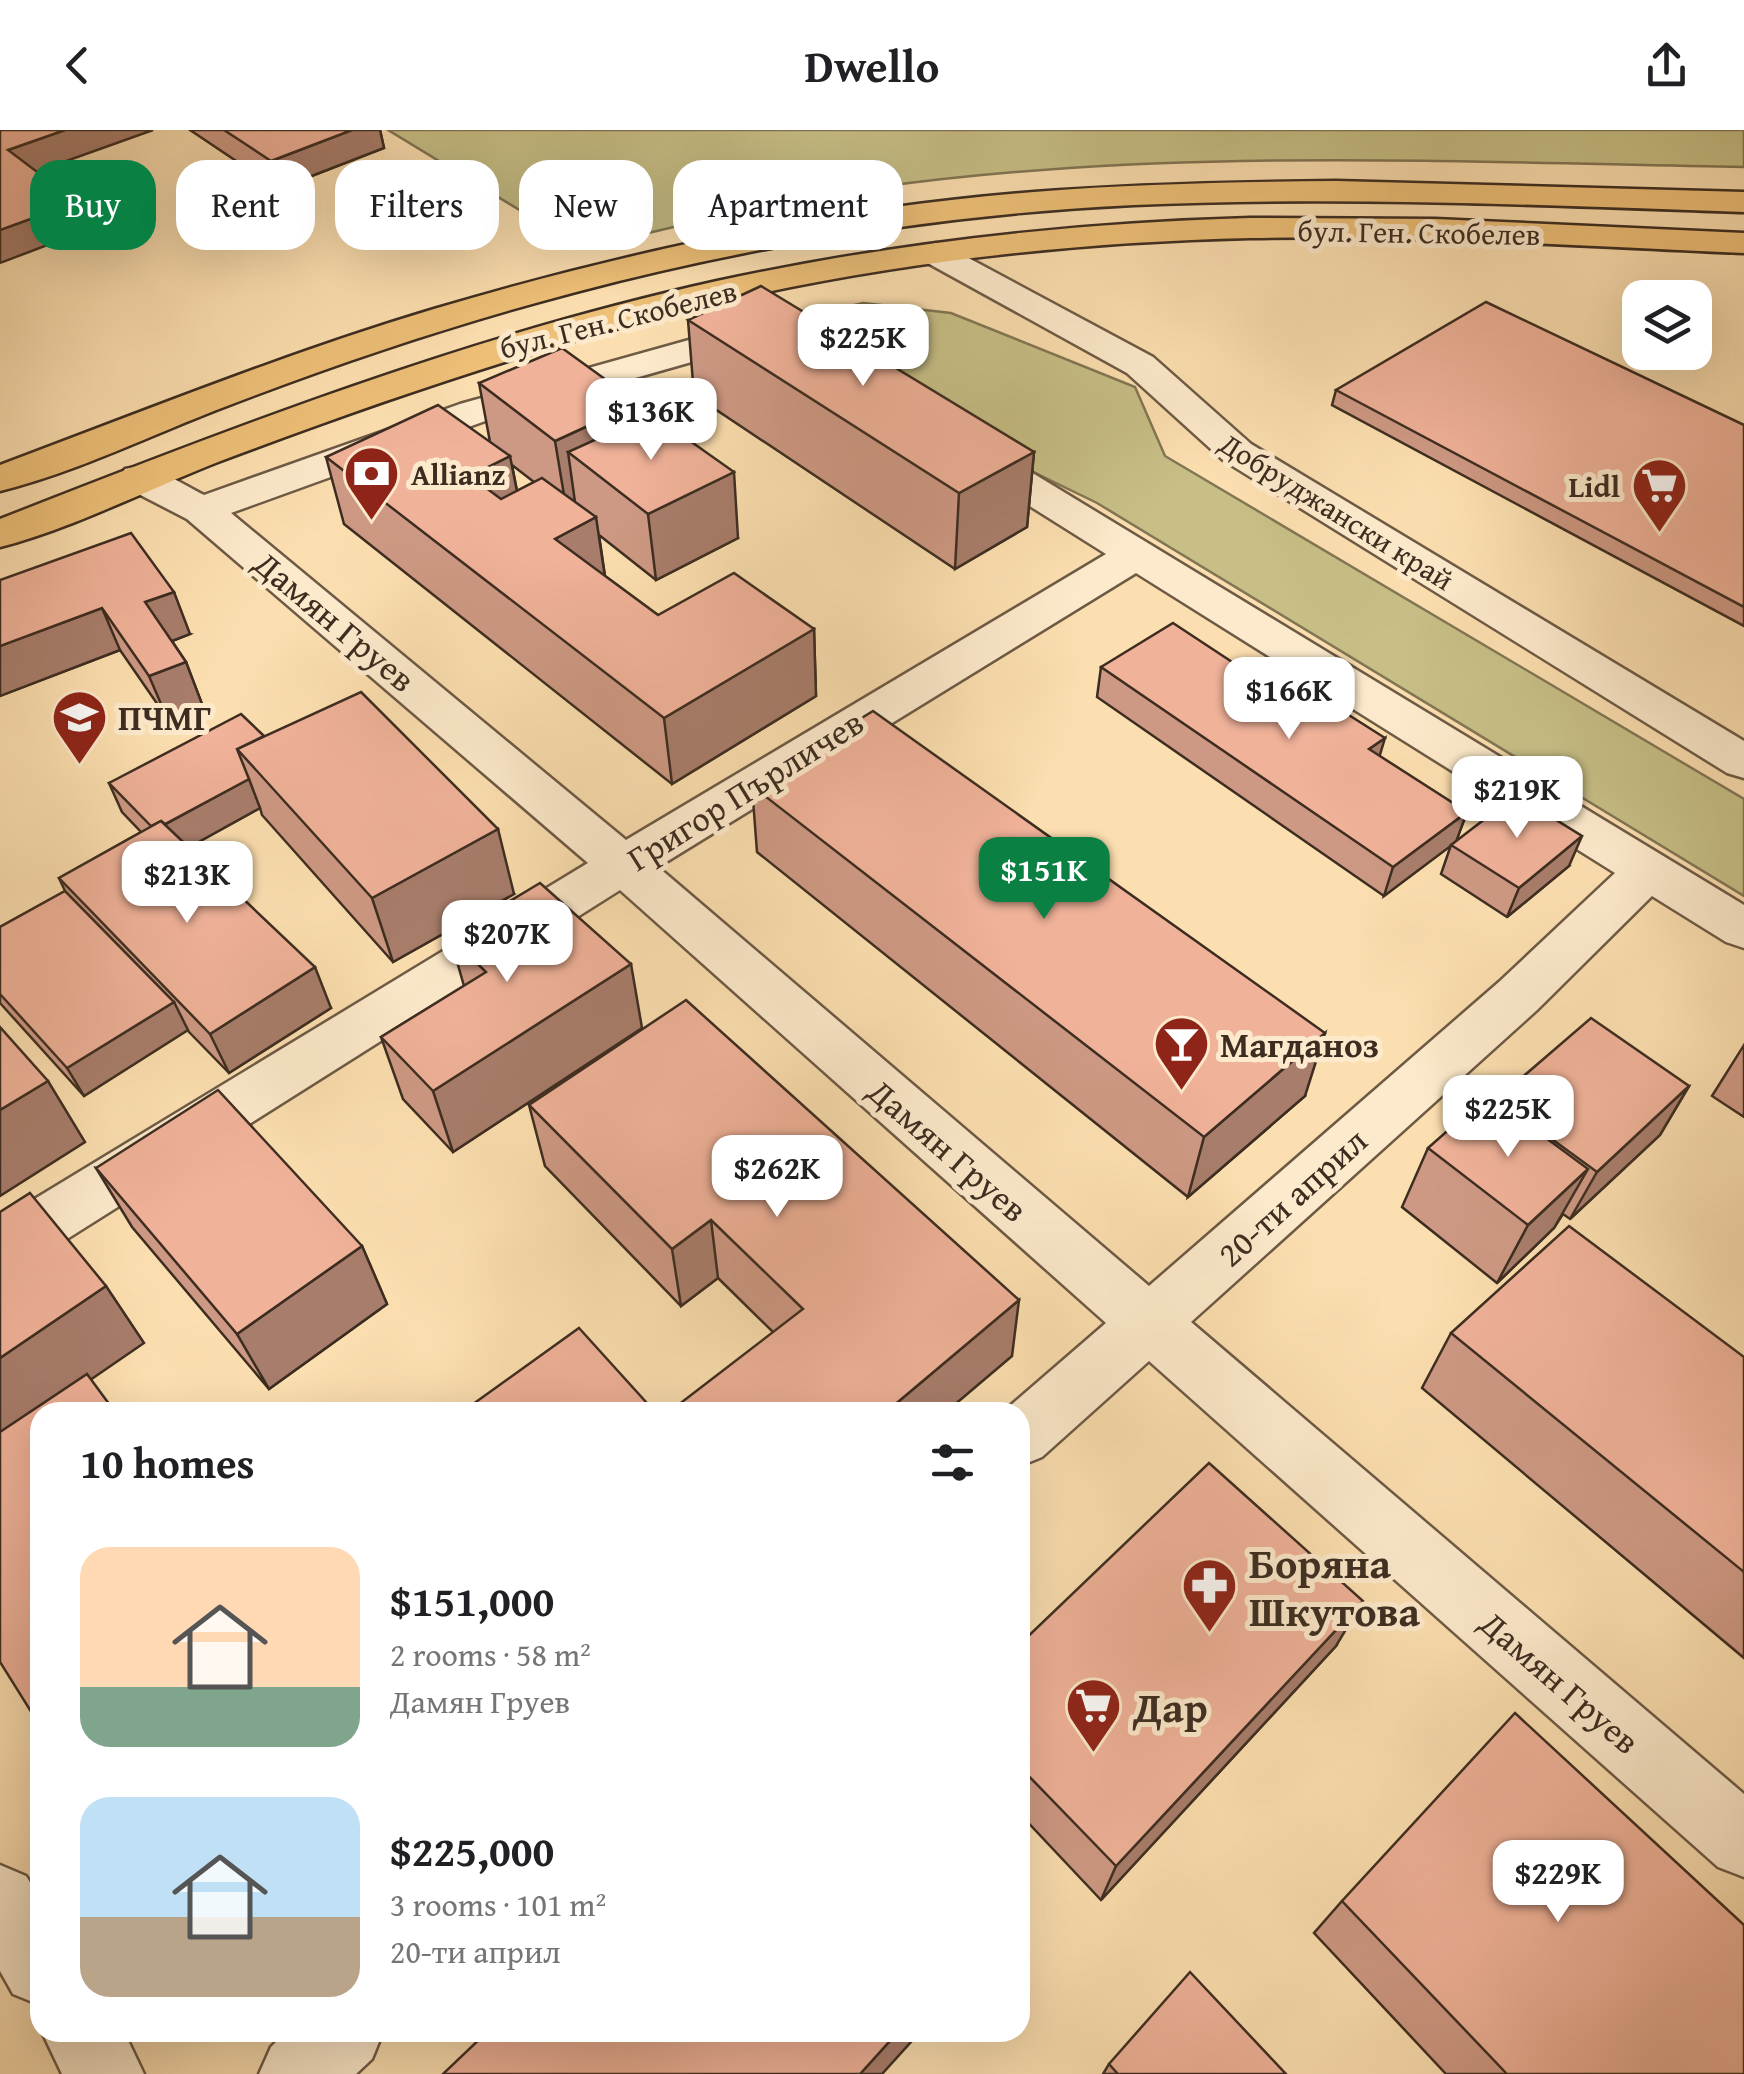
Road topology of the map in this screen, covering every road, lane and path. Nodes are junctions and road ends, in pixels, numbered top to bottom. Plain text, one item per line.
1 (1744, 202) edge
2 (1744, 242) edge
3 (936, 254) junction
4 (780, 344) edge
5 (935, 430) edge
6 (139, 478) junction
7 (0, 479) edge
8 (202, 510) junction
9 (0, 534) edge
10 (1135, 555) junction
11 (1744, 762) edge
12 (623, 865) junction
13 (1648, 870) junction
14 (1744, 929) edge
15 (0, 1250) edge
16 (1148, 1326) junction
17 (1030, 1428) edge
18 (1744, 1841) edge
19 (0, 1902) edge
20 (30, 1951) edge
21 (86, 2042) edge
22 (334, 2042) edge
23 (105, 2074) edge
24 (298, 2074) edge

1 - 7 main road, бул. Ген. Скобелев
2 - 3 main road, бул. Ген. Скобелев
3 - 6 main road, бул. Ген. Скобелев
3 - 11 street, Добруджански край
4 - 8 street, бул. Ген. Скобелев
5 - 10 street
6 - 8 street, Дамян Груев
6 - 9 main road, бул. Ген. Скобелев
8 - 12 street, Дамян Груев
10 - 12 street, Григор Пърличев
10 - 13 street
12 - 15 street, Григор Пърличев
12 - 16 street, Дамян Груев
13 - 14 street
13 - 16 street, 20-ти април
16 - 17 street, 20-ти април
16 - 18 street, Дамян Груев
19 - 20 street
21 - 23 street
22 - 24 street

